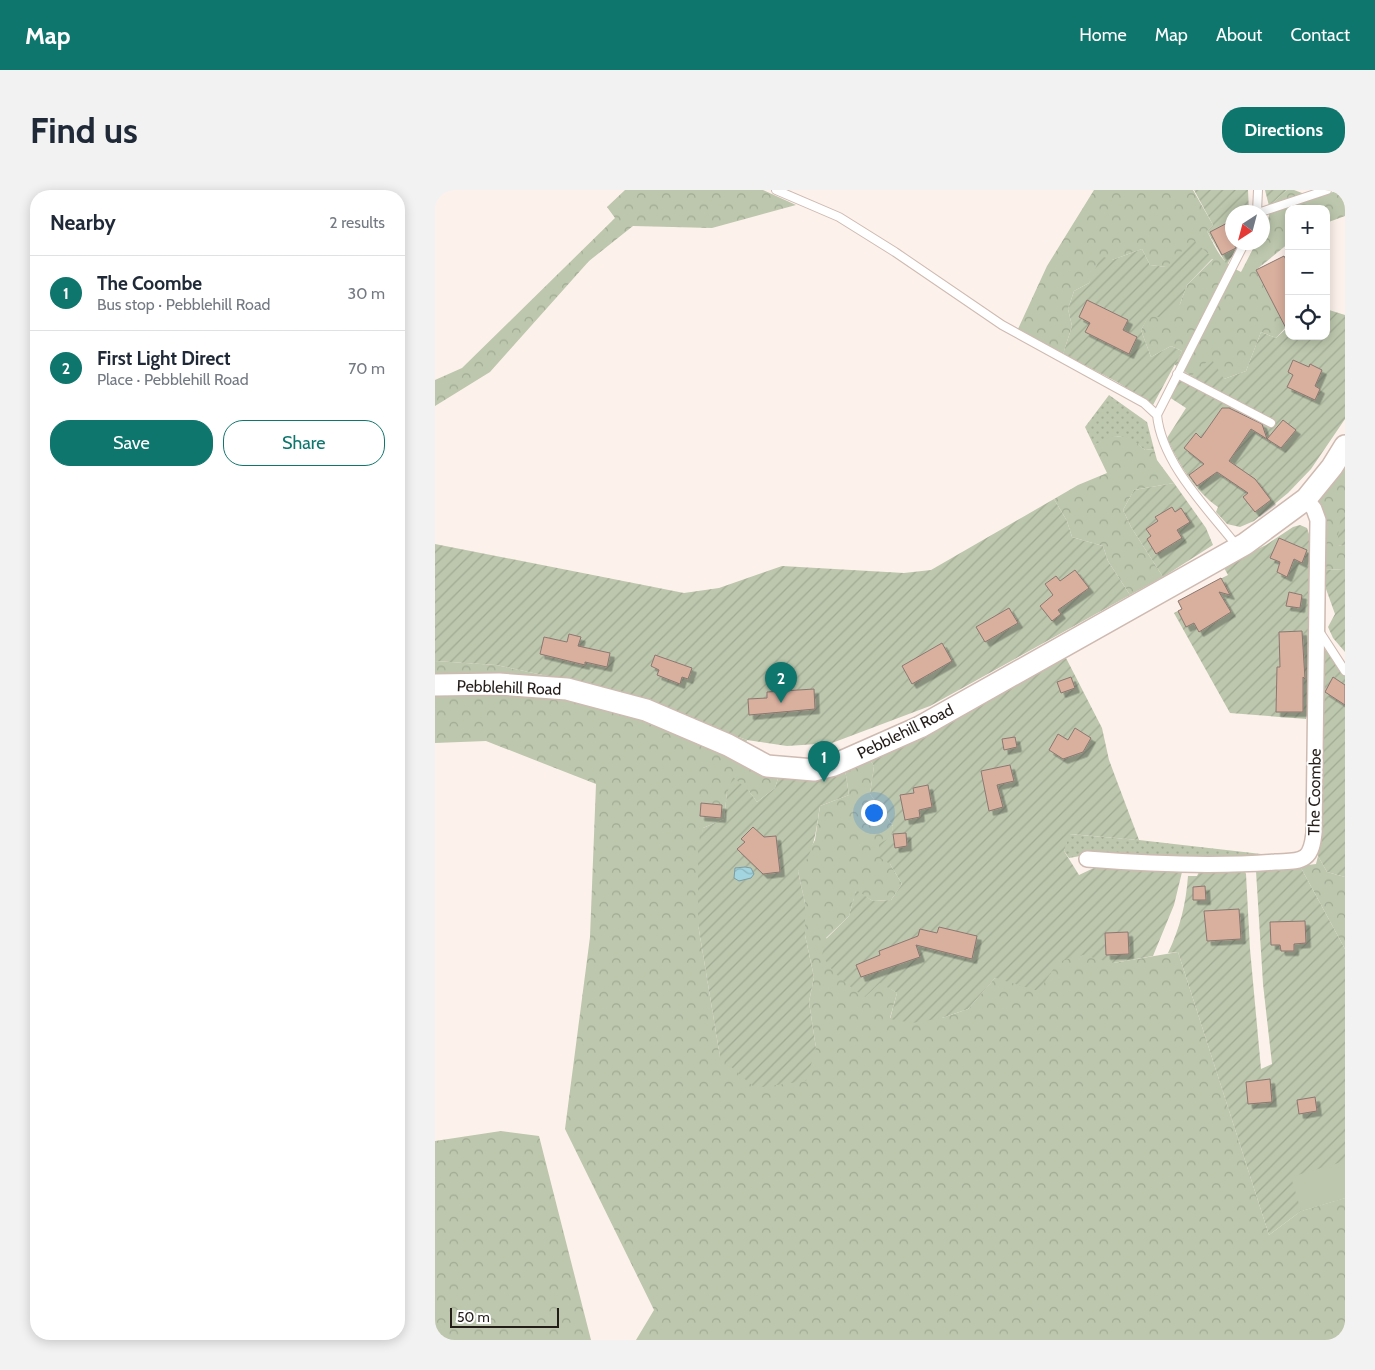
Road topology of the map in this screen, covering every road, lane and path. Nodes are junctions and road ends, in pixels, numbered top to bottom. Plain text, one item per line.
1 (775, 190) edge
2 (1258, 190) edge
3 (1327, 190) edge
4 (1259, 205) edge
5 (1270, 208) edge
6 (1241, 250) edge
7 (1177, 374) junction
8 (1157, 415) junction
9 (1271, 423) dead end
10 (1345, 446) edge
11 (1306, 499) junction
12 (1238, 548) junction
13 (1315, 626) junction
14 (1345, 670) edge
15 (435, 685) edge
16 (1087, 858) dead end

1 - 8 lane
2 - 4 lane
3 - 5 lane
6 - 7 lane
7 - 8 lane
7 - 9 lane
8 - 12 lane
10 - 11 main road, Pebblehill Road
11 - 12 main road, Pebblehill Road
11 - 13 street, The Coombe
12 - 15 main road, Pebblehill Road
13 - 14 lane
13 - 16 street, The Coombe

